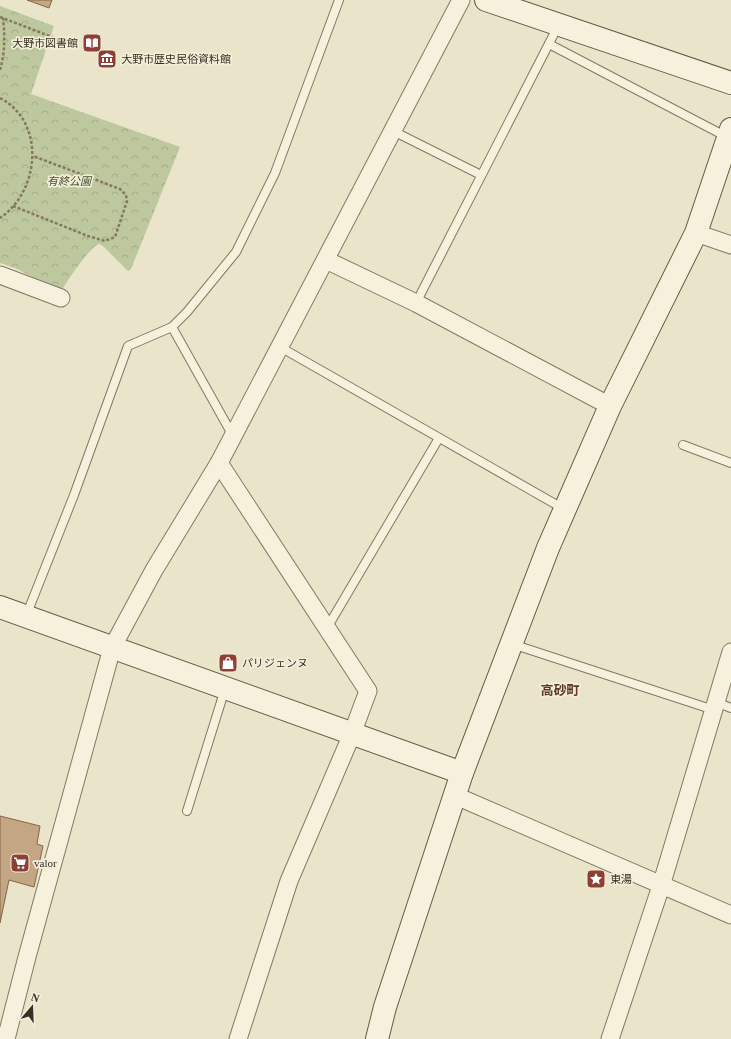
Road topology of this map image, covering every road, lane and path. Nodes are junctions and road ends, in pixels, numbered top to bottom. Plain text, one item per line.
1 (339, 0) edge
2 (460, 0) edge
3 (486, 0) edge
4 (1, 18) edge
5 (554, 34) junction
6 (68, 43) dead end
7 (0, 70) edge
8 (731, 83) edge
9 (0, 98) edge
10 (393, 131) junction
11 (730, 133) edge
12 (33, 156) junction
13 (482, 175) junction
14 (13, 206) junction
15 (0, 218) edge
16 (696, 233) junction
17 (731, 245) edge
18 (326, 260) junction
19 (0, 275) edge
20 (61, 298) dead end
21 (416, 303) junction
22 (172, 327) junction
23 (280, 347) junction
24 (610, 406) junction
25 (233, 436) junction
26 (439, 438) junction
27 (682, 445) dead end
28 (218, 463) junction
29 (731, 463) edge
30 (565, 510) junction
31 (0, 607) edge
32 (26, 616) junction
33 (327, 628) junction
34 (511, 644) junction
35 (112, 648) junction
36 (731, 652) edge
37 (225, 688) junction
38 (720, 707) edge
39 (352, 734) junction
40 (462, 773) junction
41 (456, 796) junction
42 (187, 811) dead end
43 (661, 886) junction
44 (731, 915) edge
45 (6, 1039) edge
46 (238, 1039) edge
47 (377, 1039) edge
48 (610, 1039) edge

1 - 22 lane
2 - 10 street
3 - 5 street
4 - 6 path
4 - 7 path
5 - 8 street
5 - 11 lane
5 - 13 lane
9 - 12 path
10 - 13 lane
10 - 18 street
11 - 16 street
12 - 14 path
12 - 14 path
13 - 21 lane
14 - 15 path
16 - 17 street
16 - 24 street
18 - 21 street
18 - 23 street
19 - 20 street
21 - 24 street
22 - 25 lane
22 - 32 lane
23 - 25 street
23 - 26 lane
24 - 30 street
25 - 28 street
26 - 30 lane
26 - 33 lane
27 - 29 lane
28 - 33 street
28 - 35 street
30 - 34 street
31 - 32 street
32 - 35 street
33 - 39 street
34 - 38 lane
34 - 40 street
35 - 37 street
35 - 45 street
36 - 38 street
37 - 39 street
37 - 42 lane
38 - 43 street
39 - 40 street
39 - 46 street
40 - 41 street
41 - 43 street
41 - 47 street
43 - 44 street
43 - 48 street

